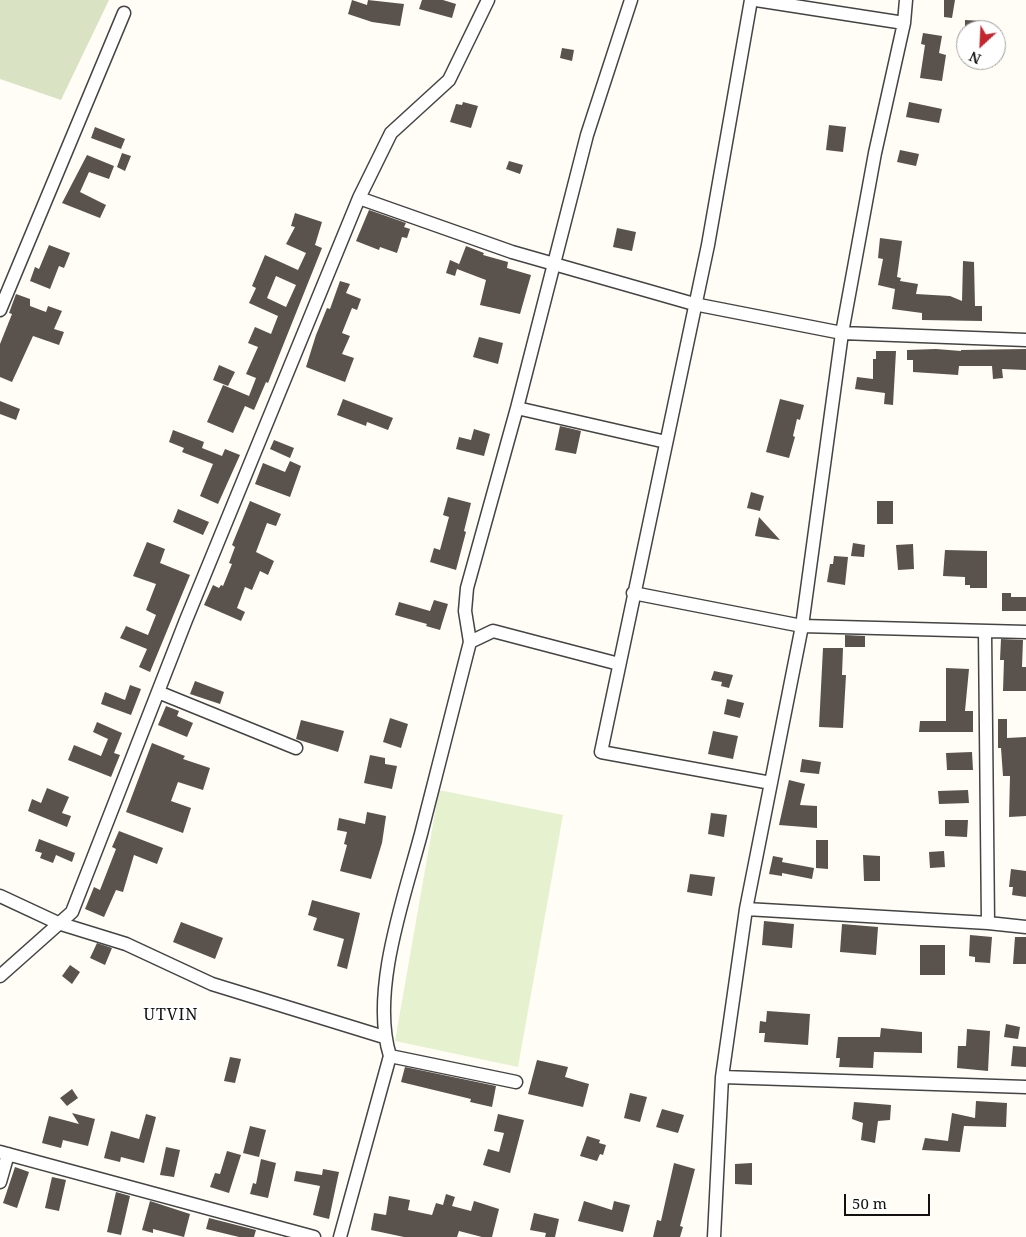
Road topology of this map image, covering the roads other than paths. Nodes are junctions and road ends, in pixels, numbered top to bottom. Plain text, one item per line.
1 (488, 0) edge
2 (631, 0) edge
3 (751, 0) edge
4 (756, 0) edge
5 (906, 0) edge
6 (124, 13) dead end
7 (904, 23) junction
8 (359, 198) junction
9 (553, 264) junction
10 (695, 304) junction
11 (0, 310) edge
12 (842, 333) junction
13 (1026, 340) edge
14 (517, 408) junction
15 (666, 442) junction
16 (633, 593) junction
17 (802, 626) junction
18 (985, 632) junction
19 (1026, 632) edge
20 (470, 642) junction
21 (619, 664) junction
22 (158, 692) junction
23 (296, 748) dead end
24 (771, 783) junction
25 (0, 896) edge
26 (746, 908) junction
27 (988, 922) junction
28 (58, 923) junction
29 (1026, 927) edge
30 (0, 976) edge
31 (384, 1037) junction
32 (390, 1056) junction
33 (722, 1077) junction
34 (516, 1082) dead end
35 (1026, 1088) edge
36 (4, 1153) edge
37 (0, 1182) edge
38 (314, 1237) edge
39 (340, 1237) edge
40 (714, 1237) edge

1 - 8 street
2 - 9 street
3 - 10 street
4 - 7 street
5 - 7 street
6 - 11 street
7 - 12 street
8 - 9 street
8 - 22 street
9 - 10 street
9 - 14 street
10 - 12 street
10 - 15 street
12 - 13 street
12 - 17 street
14 - 15 street
14 - 20 street
15 - 16 street
16 - 17 street
16 - 21 street
17 - 18 street
17 - 24 street
18 - 19 street
18 - 27 street
20 - 21 street
20 - 31 street
21 - 24 street
22 - 23 street
22 - 28 street
24 - 26 street
25 - 28 street
26 - 27 street
26 - 33 street
27 - 29 street
28 - 30 street
28 - 31 street
31 - 32 street
32 - 34 street
32 - 39 street
33 - 35 street
33 - 40 street
36 - 37 street
36 - 38 street

